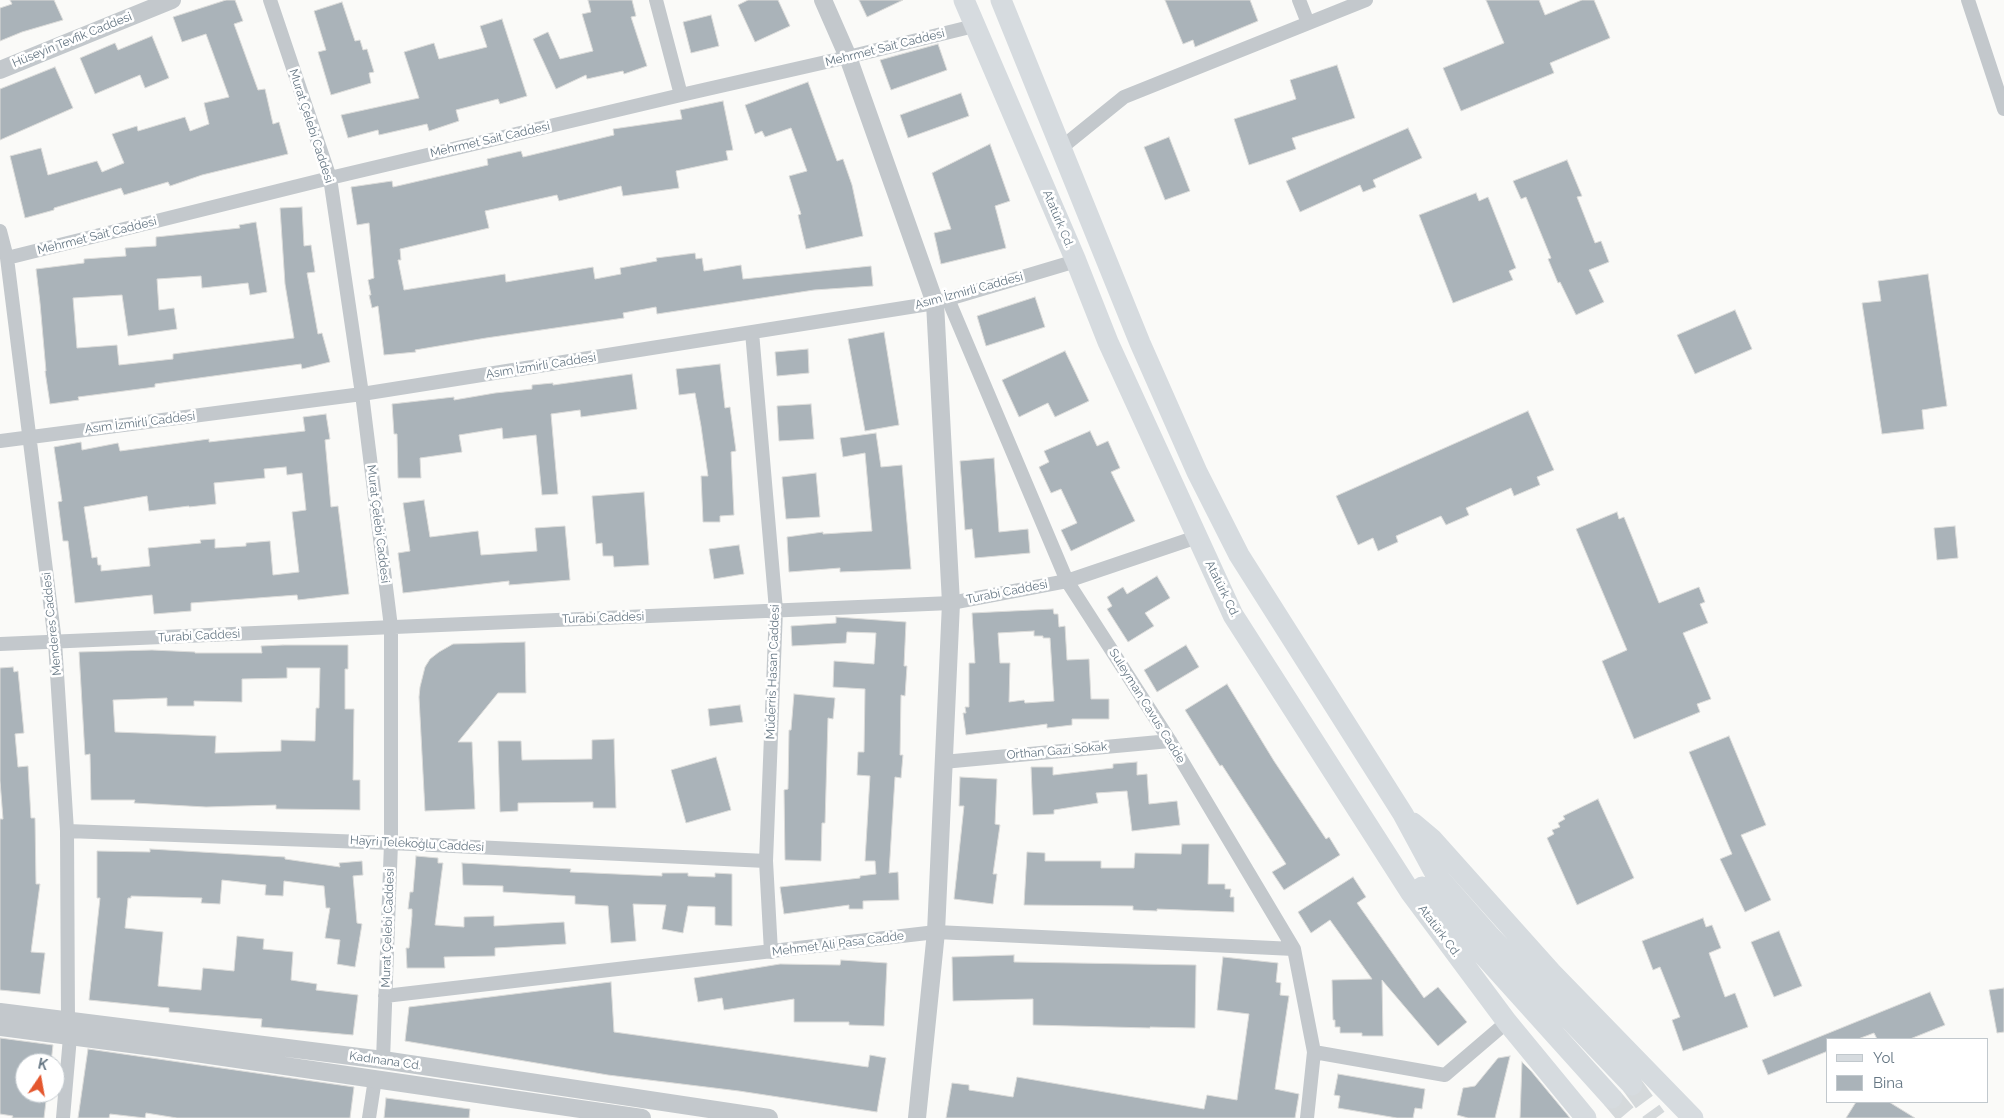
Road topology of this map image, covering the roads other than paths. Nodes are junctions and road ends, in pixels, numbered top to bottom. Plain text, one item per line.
1 (172, 0) edge
2 (270, 0) edge
3 (656, 0) edge
4 (823, 0) edge
5 (964, 0) edge
6 (1001, 0) edge
7 (1299, 0) edge
8 (1366, 0) edge
9 (1968, 0) edge
10 (1308, 23) junction
11 (974, 26) junction
12 (848, 57) junction
13 (0, 70) edge
14 (682, 95) junction
15 (2004, 108) edge
16 (1061, 148) junction
17 (330, 178) junction
18 (0, 231) edge
19 (7, 258) junction
20 (1076, 261) junction
21 (942, 301) junction
22 (752, 332) junction
23 (362, 394) junction
24 (28, 437) junction
25 (0, 441) edge
26 (1197, 536) junction
27 (1067, 581) junction
28 (950, 603) junction
29 (776, 610) junction
30 (391, 627) junction
31 (55, 642) junction
32 (0, 644) edge
33 (1170, 741) junction
34 (944, 762) junction
35 (1403, 814) junction
36 (67, 831) junction
37 (1376, 838) junction
38 (391, 843) junction
39 (766, 861) junction
40 (936, 932) junction
41 (1294, 949) junction
42 (771, 952) junction
43 (385, 996) junction
44 (0, 1012) edge
45 (1507, 1022) junction
46 (0, 1027) edge
47 (69, 1029) junction
48 (1314, 1052) junction
49 (382, 1060) junction
50 (375, 1080) junction
51 (1632, 1085) tunnel mouth
52 (1612, 1098) tunnel mouth
53 (63, 1118) edge
54 (369, 1118) edge
55 (642, 1118) edge
56 (769, 1118) edge
57 (917, 1118) edge
58 (1307, 1118) edge
59 (1586, 1118) edge
60 (1693, 1118) edge

1 - 13 street, Hüseyin Tevfik Caddesi
2 - 17 street, Murat Çelebi Caddesi
3 - 14 street
4 - 12 street
5 - 11 main road, Atatürk Cd.
6 - 16 main road
7 - 10 street
8 - 10 street
9 - 15 street
10 - 16 street
11 - 12 street, Mehrmet Sait Caddesi
11 - 20 main road, Atatürk Cd.
12 - 14 street, Mehrmet Sait Caddesi
12 - 21 street
14 - 17 street, Mehrmet Sait Caddesi
16 - 35 main road
17 - 19 street, Mehrmet Sait Caddesi
17 - 23 street, Murat Çelebi Caddesi
18 - 19 street, Menderes Caddesi
19 - 24 street, Menderes Caddesi
20 - 21 street, Asım İzmirli Caddesi
20 - 26 main road, Atatürk Cd.
21 - 22 street, Asım İzmirli Caddesi
21 - 27 street, Suleyman Cavus Cadde
21 - 28 street
22 - 23 street, Asım İzmirli Caddesi
22 - 29 street, Müderris Hasan Caddesi
23 - 24 street, Asım İzmirli Caddesi
23 - 30 street, Murat Çelebi Caddesi
24 - 25 street, Asım İzmirli Caddesi
24 - 31 street, Menderes Caddesi
26 - 27 street, Turabi Caddesi
26 - 37 main road, Atatürk Cd.
27 - 28 street, Turabi Caddesi
27 - 33 street, Suleyman Cavus Cadde
28 - 29 street, Turabi Caddesi
28 - 34 street
29 - 30 street, Turabi Caddesi
29 - 39 street, Müderris Hasan Caddesi
30 - 31 street, Turabi Caddesi
30 - 38 street, Murat Çelebi Caddesi
31 - 32 street, Turabi Caddesi
31 - 36 street, Menderes Caddesi
33 - 34 street, Orthan Gazi Sokak
33 - 41 street, Suleyman Cavus Cadde
34 - 40 street
35 - 51 main road
35 - 60 main road
36 - 38 street, Hayri Telekoğlu Caddesi
36 - 47 street, Menderes Caddesi
37 - 45 main road, Atatürk Cd.
37 - 52 main road
38 - 39 street, Hayri Telekoğlu Caddesi
38 - 43 street, Murat Çelebi Caddesi
39 - 42 street, Müderris Hasan Caddesi
40 - 41 street, Mehmet Ali Pasa Cadde
40 - 42 street, Mehmet Ali Pasa Cadde
40 - 57 street
41 - 48 street, Suleyman Cavus Cadde
42 - 43 street, Mehmet Ali Pasa Cadde
43 - 49 street, Murat Çelebi Caddesi
44 - 47 street, Kadınana Cd.
45 - 48 street
45 - 59 main road, Atatürk Cd.
46 - 47 street, Kadınana Cd.
47 - 49 street, Kadınana Cd.
47 - 50 street, Kadınana Cd.
47 - 53 street, Menderes Caddesi
48 - 58 street, Suleyman Cavus Cadde
49 - 56 street, Kadınana Cd.
50 - 54 street
50 - 55 street, Kadınana Cd.

